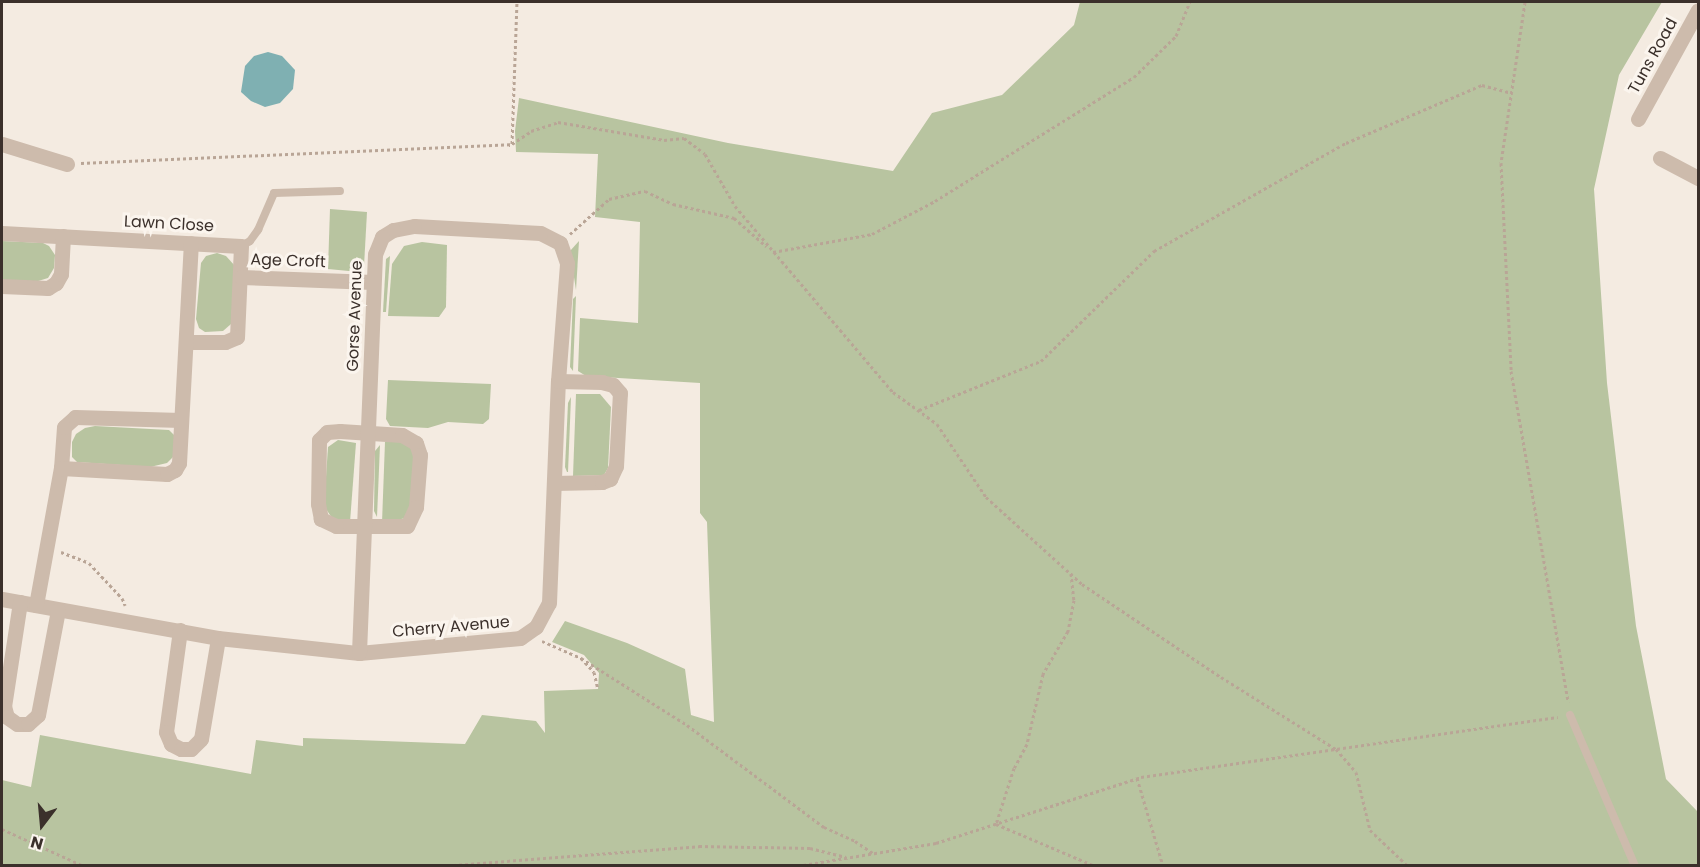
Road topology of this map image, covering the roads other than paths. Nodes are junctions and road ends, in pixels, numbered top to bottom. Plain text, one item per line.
1 (1698, 10) edge
2 (1638, 119) dead end
3 (2, 144) edge
4 (1660, 158) dead end
5 (67, 164) road end
6 (1698, 178) edge
7 (340, 191) dead end
8 (2, 233) edge
9 (63, 236) junction
10 (192, 243) junction
11 (560, 243) joint
12 (241, 246) junction
13 (241, 277) junction
14 (374, 282) junction
15 (2, 286) edge
16 (188, 342) junction
17 (558, 381) junction
18 (181, 420) junction
19 (369, 432) junction
20 (61, 468) junction
21 (554, 483) junction
22 (365, 526) junction
23 (2, 599) edge
24 (28, 604) junction
25 (58, 609) junction
26 (180, 630) junction
27 (218, 638) junction
28 (359, 653) junction
29 (1570, 715) road end
30 (1635, 866) edge

1 - 2 street, Tuns Road
3 - 5 street
4 - 6 street
7 - 12 lane
8 - 9 street, Lawn Close
9 - 10 street, Lawn Close
9 - 15 street
10 - 12 street, Lawn Close
10 - 16 street
11 - 14 street, Gorse Avenue
11 - 17 street, Cherry Avenue
12 - 13 street
13 - 14 street, Age Croft
13 - 16 street, Age Croft
14 - 19 street, Gorse Avenue
16 - 18 street
17 - 21 street, Cherry Avenue
17 - 21 street
18 - 20 street
18 - 20 street
19 - 22 street, Gorse Avenue
19 - 22 street
19 - 22 street
20 - 24 street
21 - 28 street, Cherry Avenue
22 - 28 street, Gorse Avenue
23 - 24 street, Cherry Avenue
24 - 25 street, Cherry Avenue
24 - 25 street
25 - 26 street, Cherry Avenue
26 - 27 street, Cherry Avenue
26 - 27 street
27 - 28 street, Cherry Avenue
29 - 30 lane

